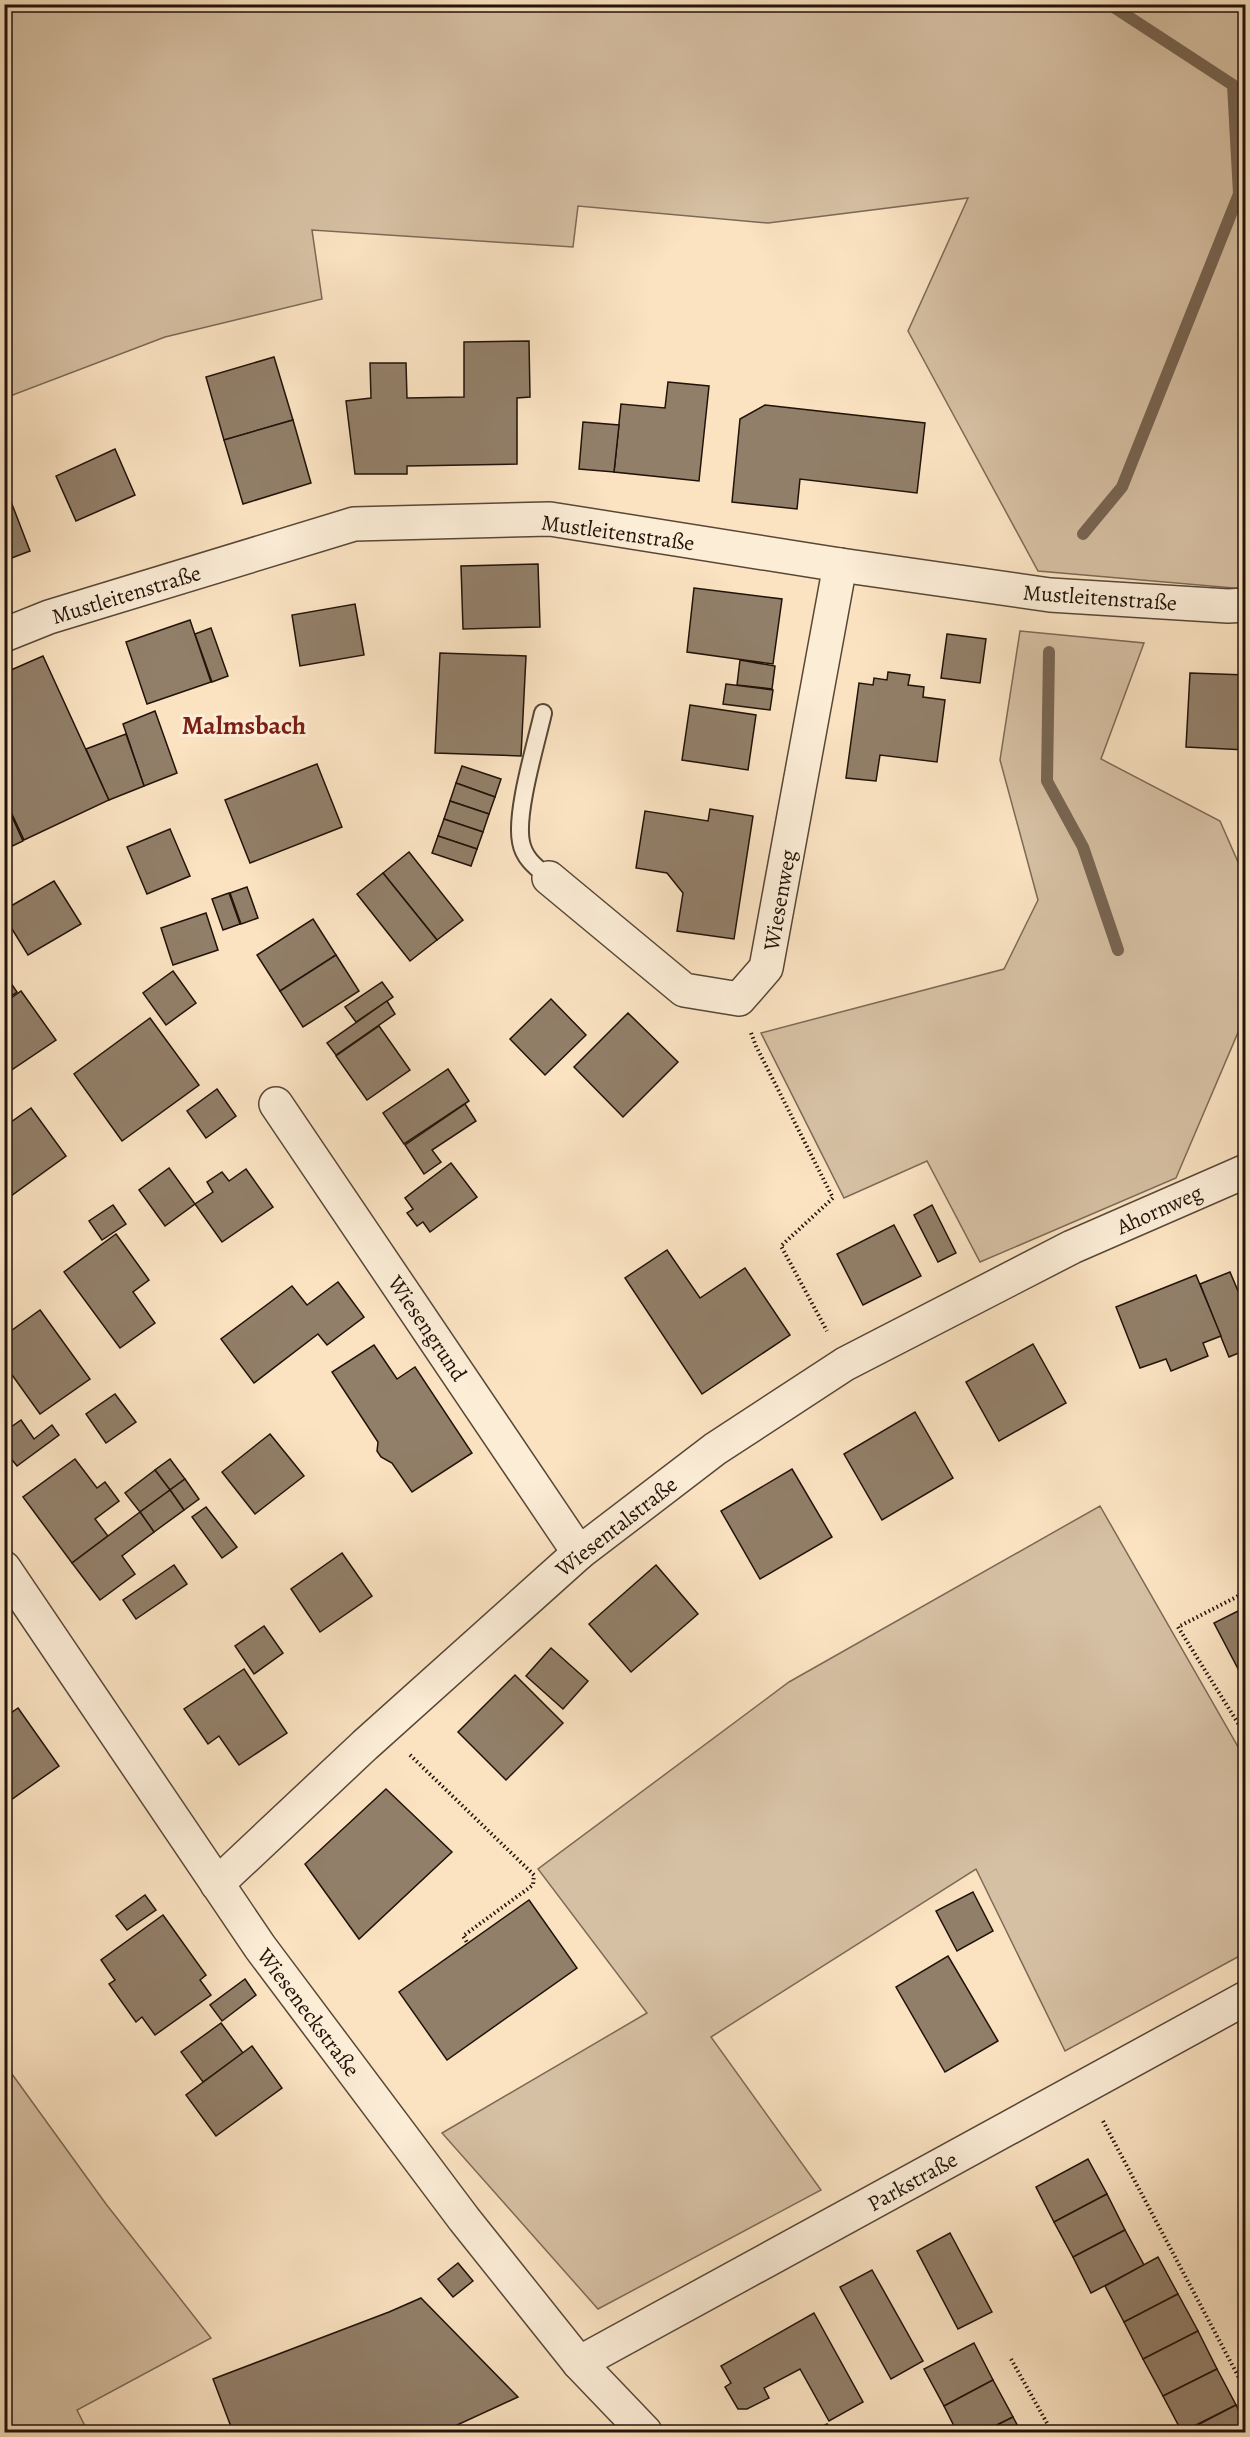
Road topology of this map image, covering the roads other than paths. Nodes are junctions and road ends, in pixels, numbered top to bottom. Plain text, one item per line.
1 (840, 565) junction
2 (1245, 605) edge
3 (4, 635) edge
4 (543, 713) dead end
5 (549, 878) joint
6 (276, 1104) dead end
7 (1245, 1171) edge
8 (1072, 1247) joint
9 (579, 1553) junction
10 (4, 1568) edge
11 (217, 1884) junction
12 (1245, 1998) edge
13 (579, 2363) junction
14 (645, 2433) edge

1 - 2 street, Mustleitenstraße
1 - 3 street, Mustleitenstraße
1 - 5 street, Wiesenweg
4 - 5 lane
6 - 9 street, Wiesengrund
7 - 8 street, Ahornweg
8 - 9 street, Wiesentalstraße
9 - 11 street, Wiesentalstraße
10 - 11 street, Wieseneckstraße
11 - 13 street, Wieseneckstraße
12 - 13 street, Parkstraße
13 - 14 street, Wieseneckstraße

